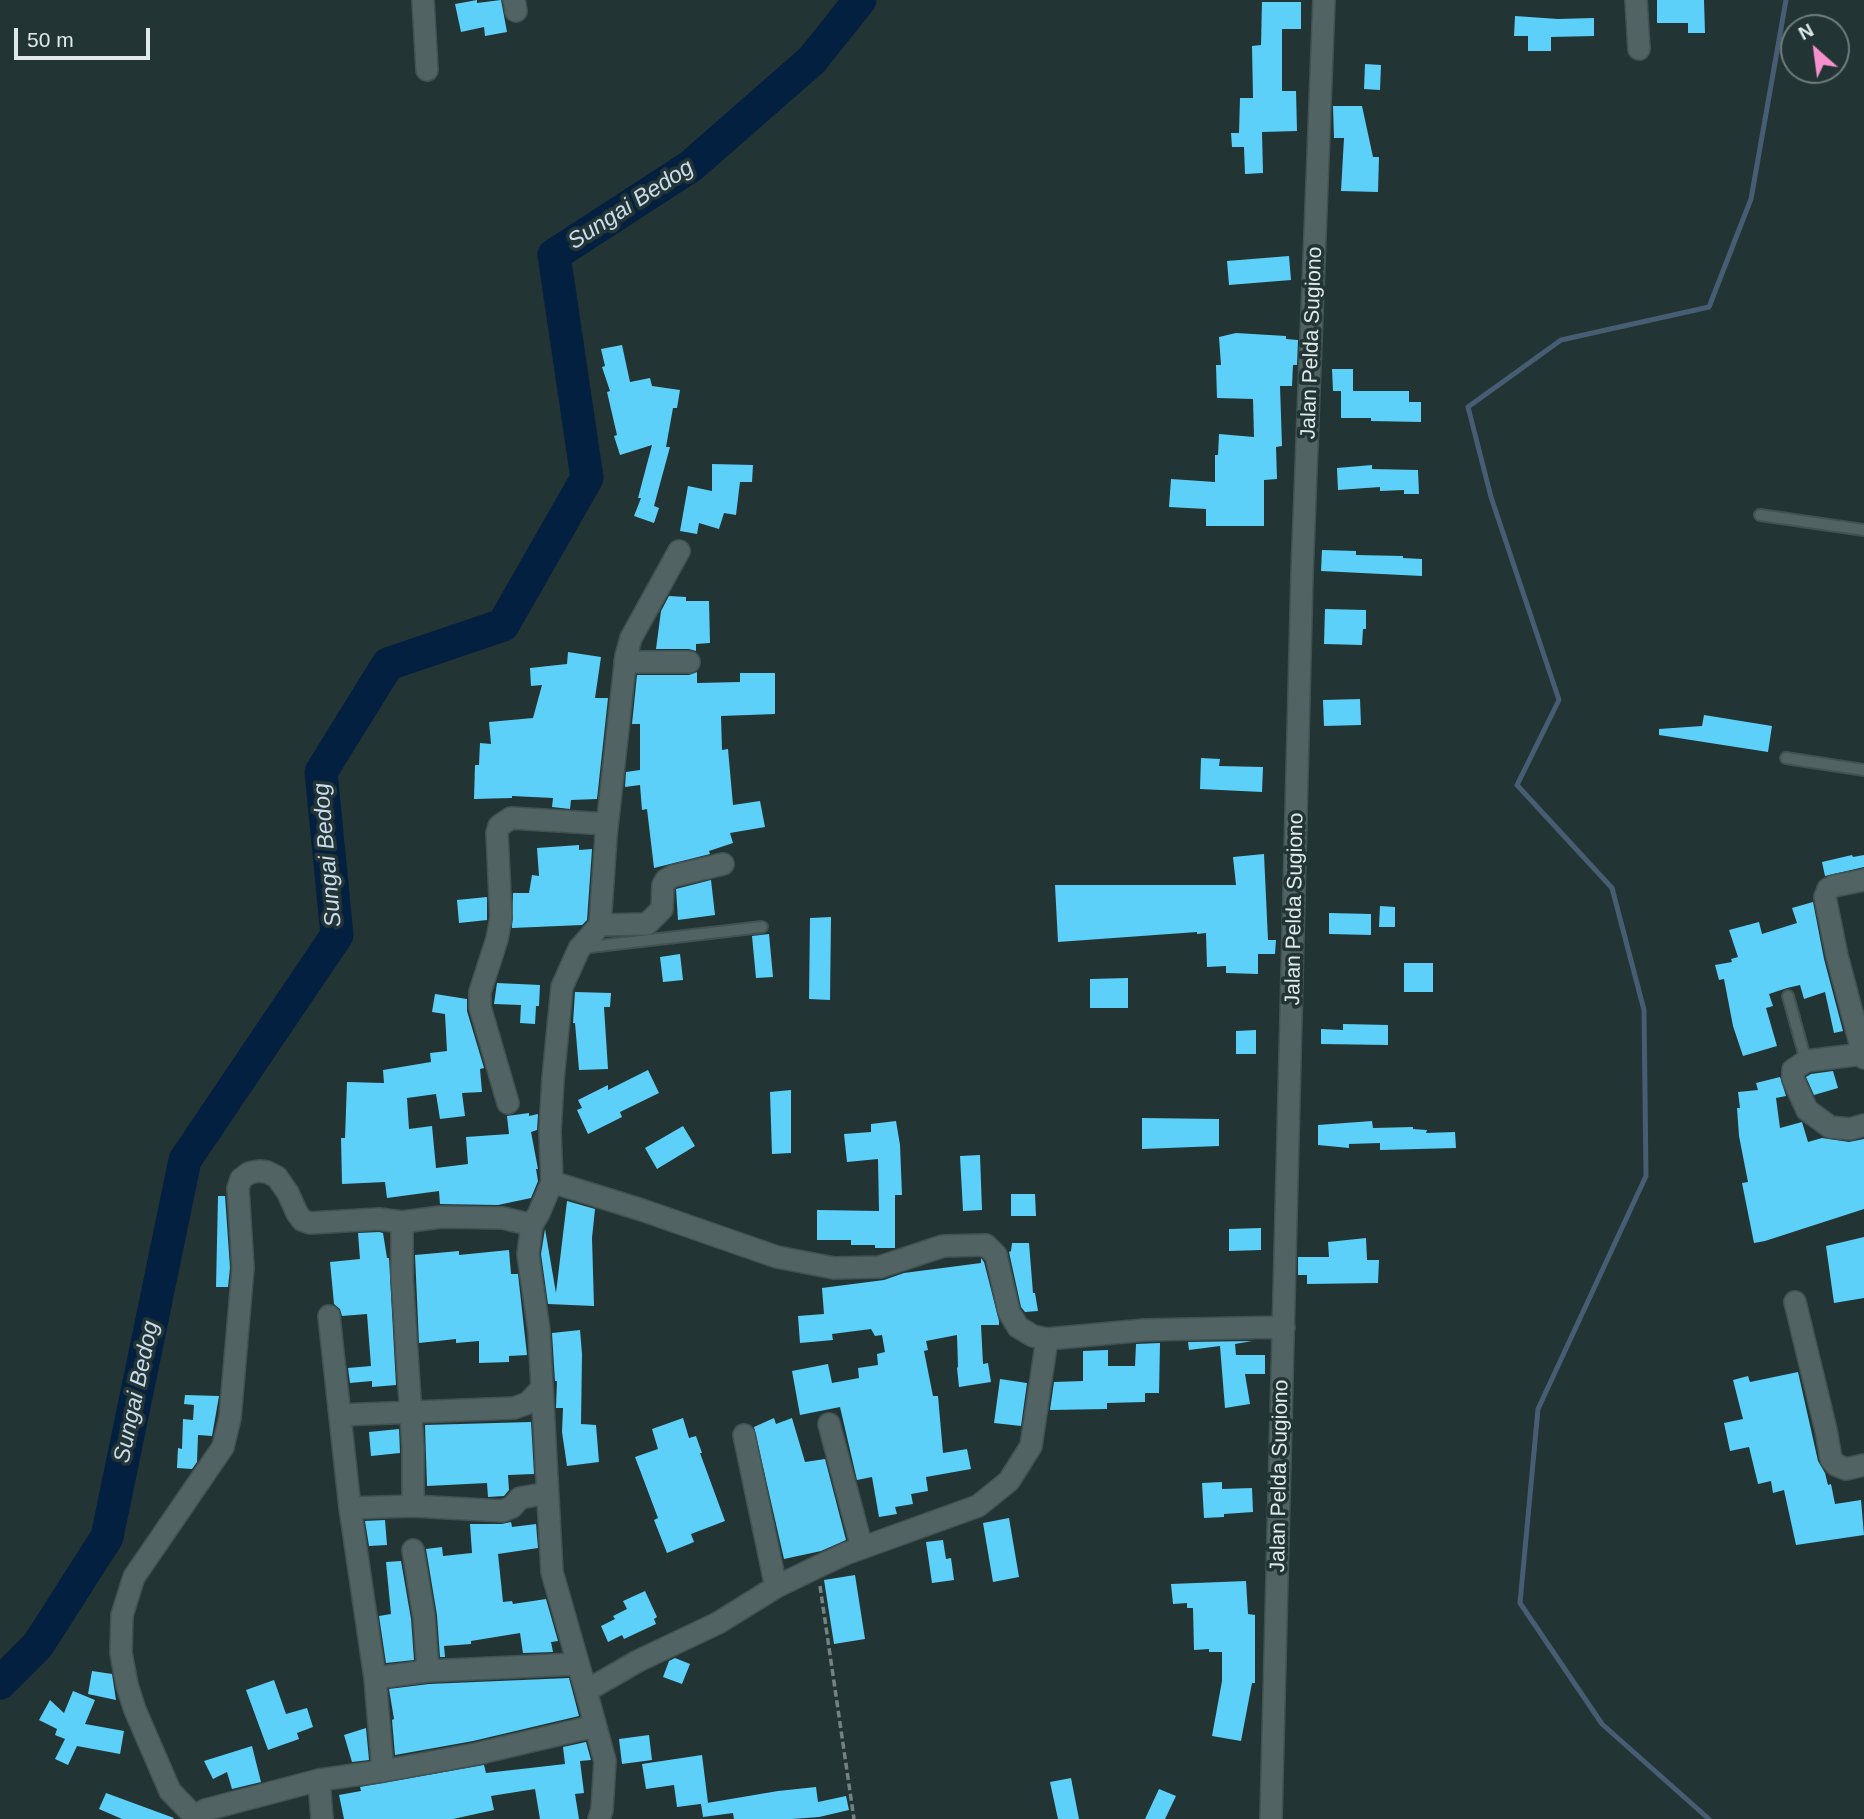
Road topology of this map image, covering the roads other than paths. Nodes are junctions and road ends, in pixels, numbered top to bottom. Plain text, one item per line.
1 (423, 0) edge
2 (1324, 0) edge
3 (1636, 0) edge
4 (1639, 49) dead end
5 (427, 70) dead end
6 (1760, 515) dead end
7 (1864, 530) edge
8 (679, 551) dead end
9 (689, 662) dead end
10 (625, 663) junction
11 (1786, 758) dead end
12 (1864, 771) edge
13 (607, 824) junction
14 (723, 864) dead end
15 (1864, 880) edge
16 (600, 926) junction
17 (762, 927) dead end
18 (579, 948) junction
19 (1788, 996) dead end
20 (1863, 1056) edge
21 (1806, 1061) junction
22 (508, 1103) dead end
23 (1864, 1125) edge
24 (552, 1182) junction
25 (402, 1222) junction
26 (532, 1225) junction
27 (1795, 1302) dead end
28 (329, 1316) dead end
29 (1284, 1327) junction
30 (1047, 1339) junction
31 (542, 1388) junction
32 (411, 1413) junction
33 (340, 1415) junction
34 (829, 1424) dead end
35 (744, 1435) dead end
36 (1864, 1465) edge
37 (547, 1493) junction
38 (412, 1506) junction
39 (350, 1508) junction
40 (862, 1548) junction
41 (413, 1550) dead end
42 (776, 1587) junction
43 (578, 1664) junction
44 (428, 1671) junction
45 (375, 1678) junction
46 (586, 1691) junction
47 (595, 1726) junction
48 (383, 1771) junction
49 (319, 1780) junction
50 (197, 1819) edge
51 (323, 1819) edge
52 (599, 1819) edge
53 (1271, 1819) edge

1 - 5 street
2 - 29 street, Jalan Pelda Sugiono
3 - 4 street
6 - 7 lane
8 - 10 street
9 - 10 street
10 - 13 street
11 - 12 lane
13 - 16 street
13 - 22 street
14 - 16 street
15 - 20 street
16 - 18 street
17 - 18 lane
18 - 24 street
19 - 21 lane
20 - 21 street
21 - 23 street
24 - 26 street
24 - 30 street
25 - 26 street
25 - 32 street
25 - 50 street
26 - 31 street
27 - 36 street
28 - 33 street
29 - 30 street
29 - 53 street, Jalan Pelda Sugiono
30 - 40 street
31 - 32 street
31 - 37 street
32 - 33 street
32 - 38 street
33 - 39 street
34 - 40 street
35 - 42 street
37 - 38 street
37 - 43 street
38 - 39 street
39 - 45 street
40 - 42 street
41 - 44 street
42 - 46 street
43 - 44 street
43 - 46 street
44 - 45 street
45 - 48 street
46 - 47 street
47 - 48 street
47 - 52 street
48 - 49 street
49 - 50 street
49 - 51 street

